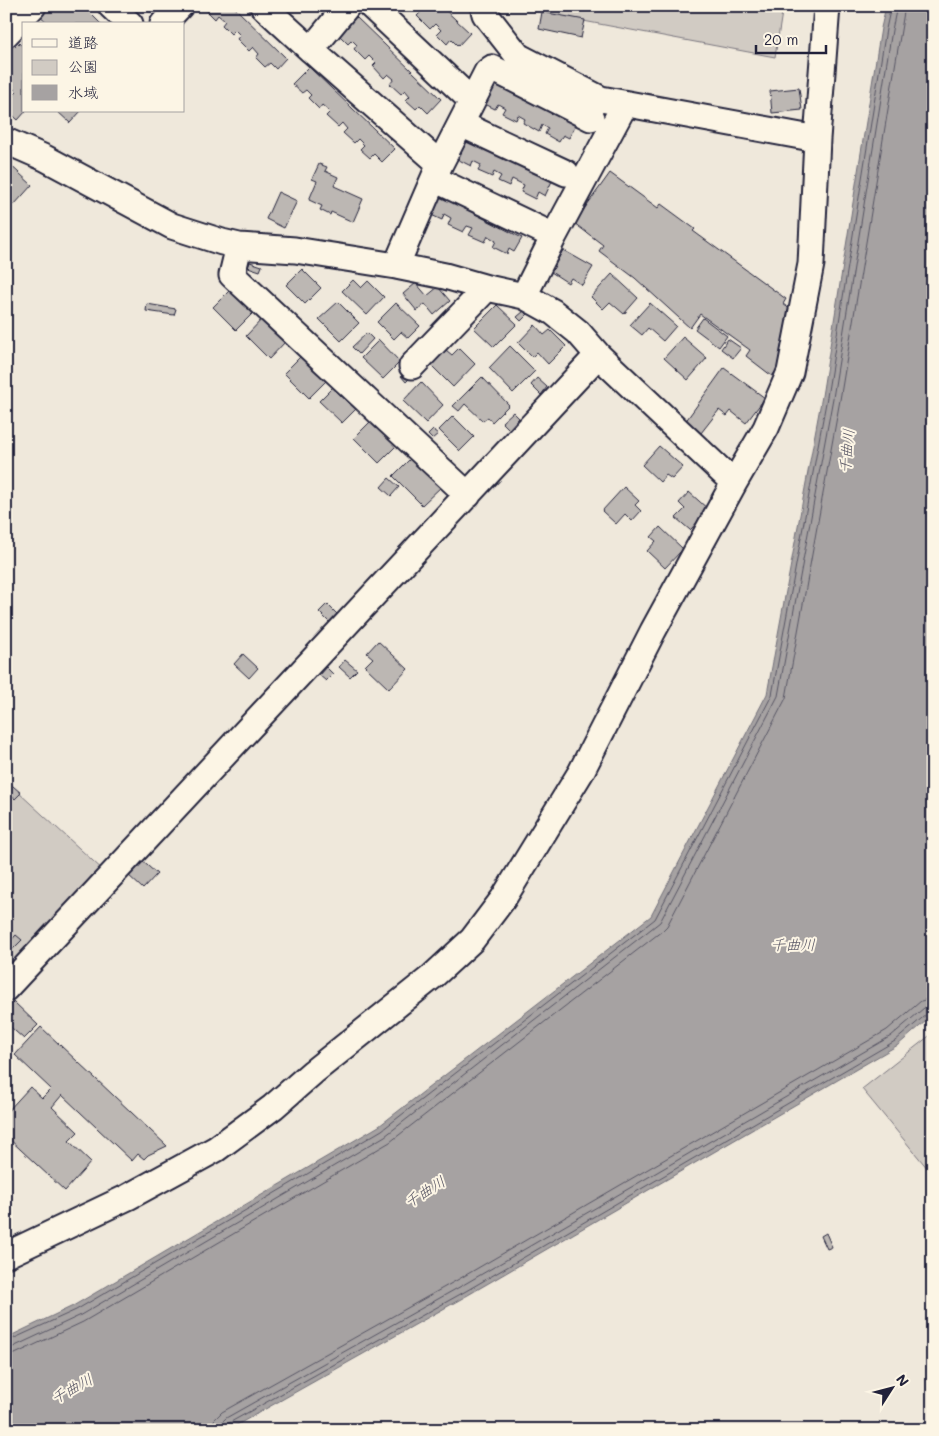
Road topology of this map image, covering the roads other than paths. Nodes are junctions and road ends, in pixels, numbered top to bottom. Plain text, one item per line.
1 (33, 6) edge
2 (111, 6) edge
3 (180, 6) edge
4 (262, 6) edge
5 (347, 6) edge
6 (371, 6) edge
7 (484, 6) edge
8 (827, 6) edge
9 (128, 22) edge
10 (165, 22) edge
11 (6, 34) edge
12 (311, 50) junction
13 (472, 101) junction
14 (625, 104) junction
15 (591, 118) dead end
16 (461, 124) junction
17 (817, 139) junction
18 (6, 141) edge
19 (437, 171) junction
20 (566, 174) dead end
21 (554, 236) junction
22 (239, 246) junction
23 (396, 266) junction
24 (487, 288) junction
25 (524, 296) junction
26 (598, 355) junction
27 (412, 366) dead end
28 (734, 483) junction
29 (468, 495) junction
30 (6, 988) edge
31 (6, 1255) edge

1 - 11 street
2 - 9 street
3 - 10 street
4 - 12 street
5 - 12 street
6 - 13 street
7 - 14 street
8 - 17 street
12 - 19 street
13 - 15 street
13 - 16 street
14 - 17 street
14 - 21 street
16 - 19 street
16 - 20 street
17 - 28 street
18 - 22 street
19 - 21 street
19 - 23 street
21 - 25 street
22 - 23 street
22 - 29 street
23 - 24 street
24 - 25 street
24 - 27 street
25 - 26 street
26 - 28 street
26 - 29 street
28 - 31 street
29 - 30 street

